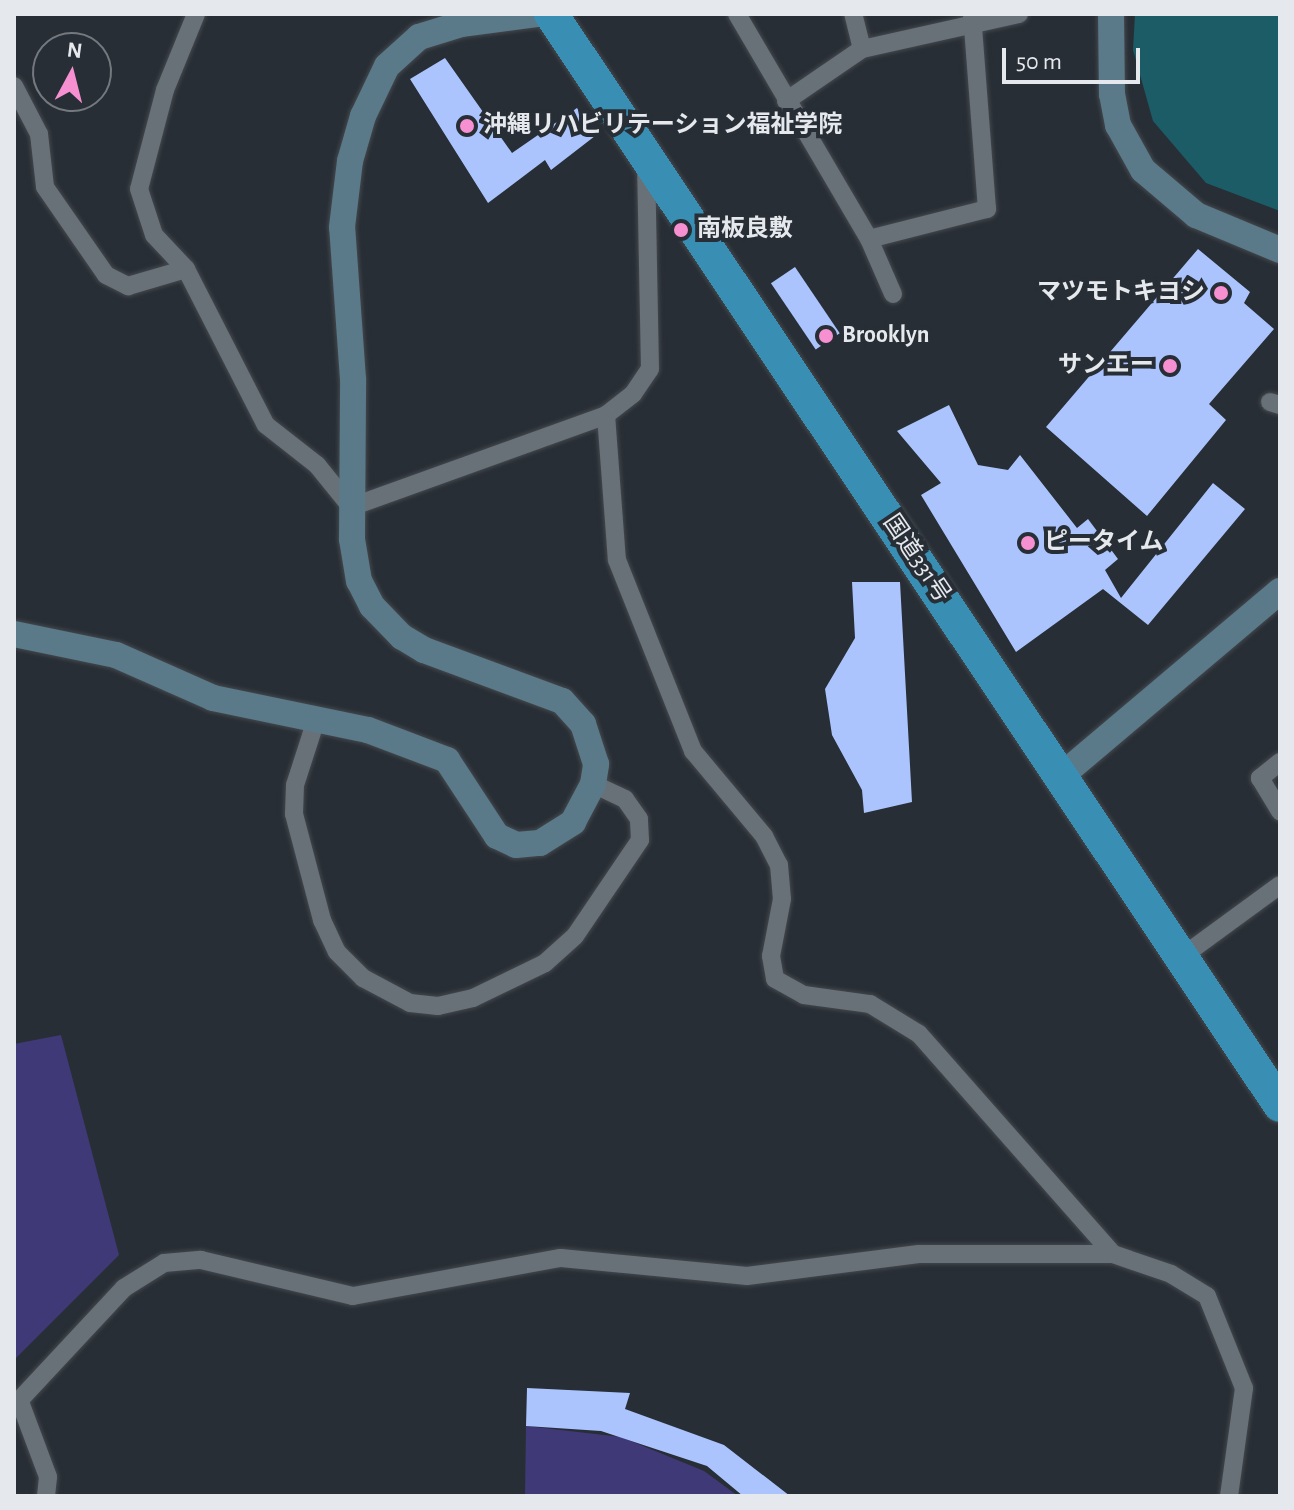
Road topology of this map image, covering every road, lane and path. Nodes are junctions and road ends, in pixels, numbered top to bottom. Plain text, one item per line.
1 (196, 14) edge
2 (538, 14) edge
3 (551, 14) edge
4 (737, 14) edge
5 (853, 14) edge
6 (1019, 14) edge
7 (1111, 14) edge
8 (972, 20) edge
9 (862, 49) junction
10 (14, 86) edge
11 (786, 101) junction
12 (646, 162) junction
13 (869, 239) junction
14 (1280, 250) edge
15 (186, 269) junction
16 (893, 294) dead end
17 (606, 415) junction
18 (351, 507) junction
19 (1280, 591) edge
20 (14, 634) edge
21 (316, 720) junction
22 (1280, 762) edge
23 (1061, 776) junction
24 (593, 784) junction
25 (1280, 811) edge
26 (1280, 885) edge
27 (1183, 956) junction
28 (1280, 1105) edge
29 (1113, 1254) junction
30 (17, 1404) edge
31 (46, 1496) edge
32 (1229, 1496) edge

1 - 15 street
2 - 18 street
3 - 12 highway, 国道331号
4 - 11 street
5 - 9 street
6 - 8 street
7 - 14 street
8 - 9 street
8 - 13 street
9 - 11 street
10 - 15 street
11 - 13 street
12 - 17 street
12 - 23 highway, 国道331号
13 - 16 street
15 - 18 street
17 - 18 street
17 - 29 street
18 - 24 street
19 - 23 street
20 - 21 street
21 - 24 street
21 - 24 street
22 - 25 street
23 - 27 highway, 国道331号
26 - 27 street
27 - 28 highway, 国道331号
29 - 30 street
29 - 32 street
30 - 31 street

